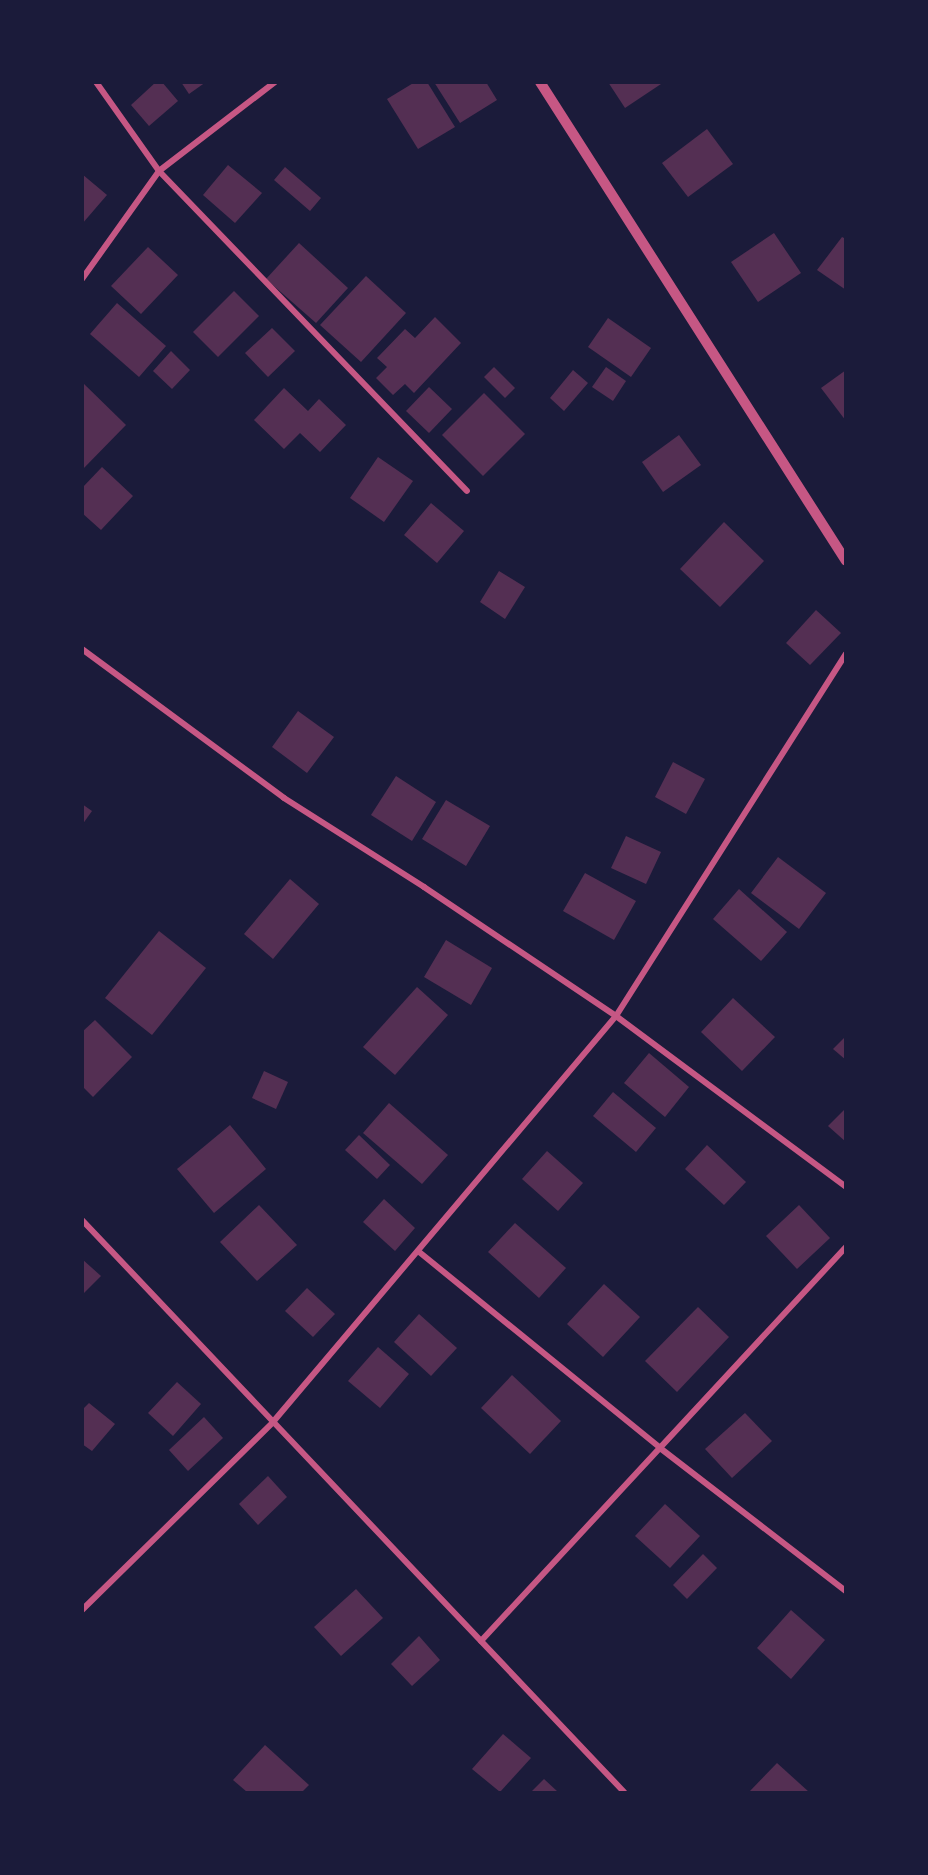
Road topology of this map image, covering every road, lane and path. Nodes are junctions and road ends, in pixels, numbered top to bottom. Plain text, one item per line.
1 (96, 82) edge
2 (275, 82) edge
3 (540, 82) edge
4 (159, 171) junction
5 (82, 279) edge
6 (468, 491) dead end
7 (846, 561) edge
8 (82, 649) edge
9 (846, 654) edge
10 (616, 1016) junction
11 (846, 1187) edge
12 (82, 1220) edge
13 (846, 1247) edge
14 (418, 1251) junction
15 (273, 1422) junction
16 (660, 1448) junction
17 (846, 1591) edge
18 (82, 1610) edge
19 (481, 1641) junction
20 (624, 1792) edge

1 - 4 street
2 - 4 street
3 - 7 street
4 - 5 street
4 - 6 street
8 - 10 street
9 - 10 street
10 - 11 street
10 - 14 street
12 - 15 street
13 - 16 street
14 - 15 street
14 - 16 street
15 - 18 street
15 - 19 street
16 - 17 street
16 - 19 street
19 - 20 street

